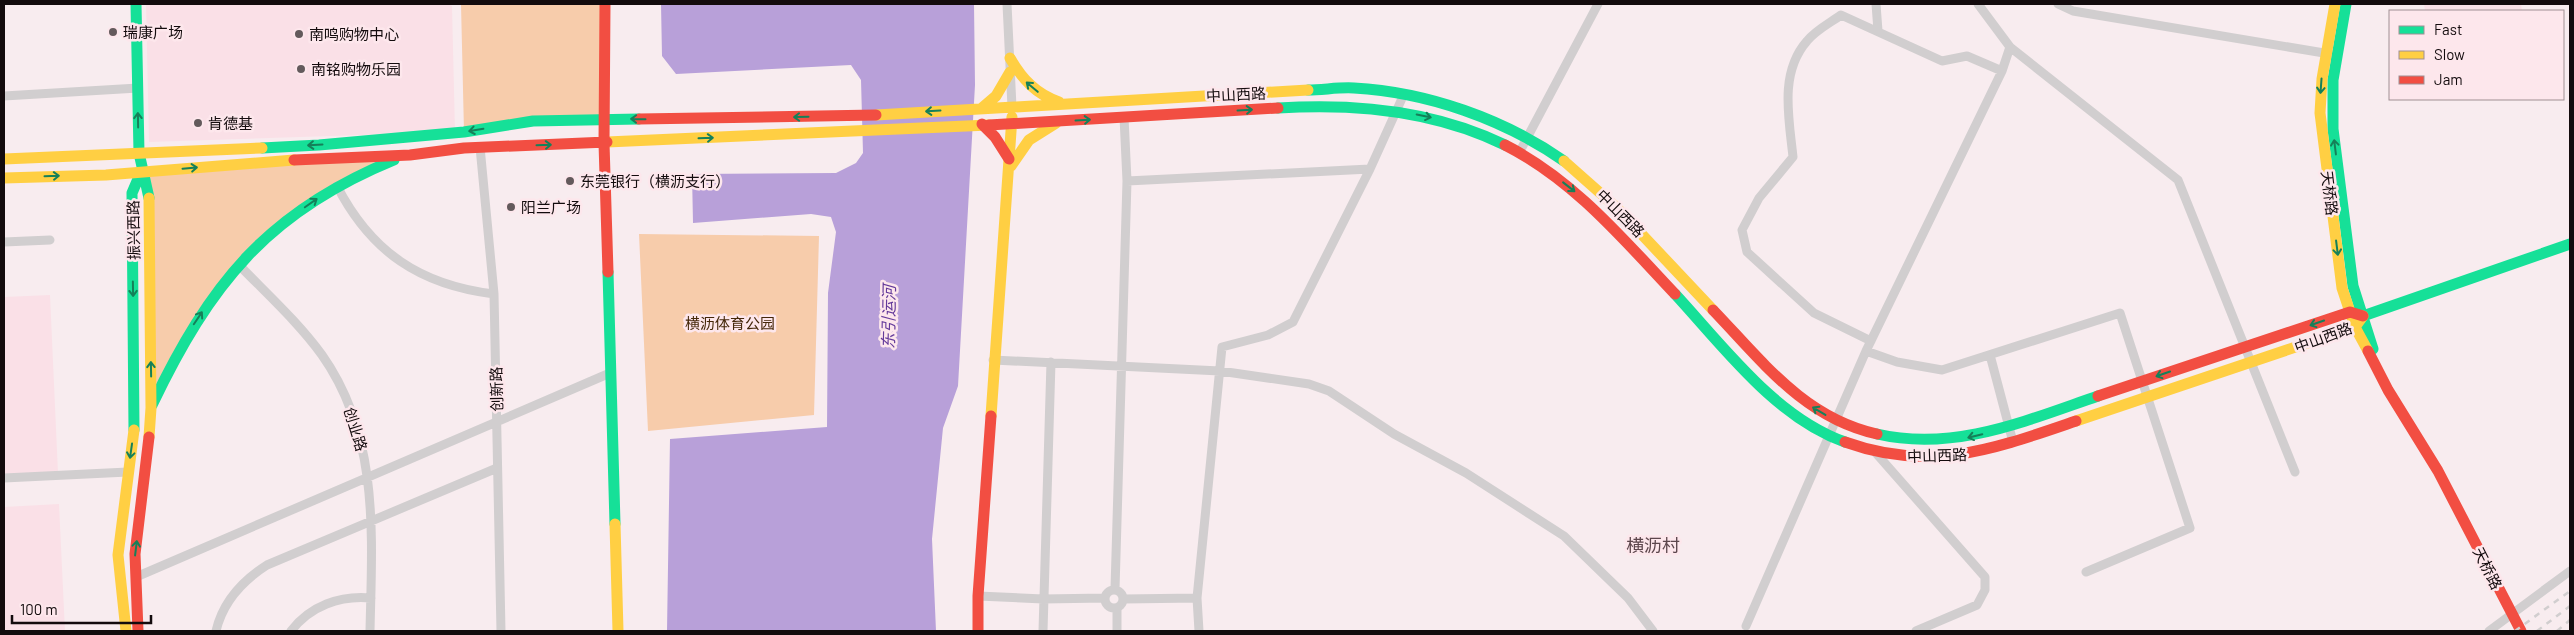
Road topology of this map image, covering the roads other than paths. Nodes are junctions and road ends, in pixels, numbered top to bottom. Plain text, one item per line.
1 (136, 4) edge
2 (605, 4) edge
3 (1007, 4) edge
4 (1598, 4) edge
5 (1876, 4) edge
6 (1978, 4) edge
7 (2058, 4) edge
8 (2334, 4) edge
9 (2346, 4) edge
10 (1878, 31) junction
11 (2010, 47) junction
12 (2332, 54) junction
13 (1010, 58) junction
14 (2002, 71) junction
15 (1010, 72) junction
16 (138, 88) junction
17 (1404, 94) junction
18 (4, 96) edge
19 (1064, 104) junction
20 (1012, 107) junction
21 (982, 108) junction
22 (1397, 110) junction
23 (1124, 117) junction
24 (606, 118) junction
25 (1064, 121) junction
26 (982, 124) junction
27 (1012, 124) junction
28 (1527, 138) junction
29 (604, 142) junction
30 (480, 147) junction
31 (139, 153) junction
32 (1519, 153) junction
33 (410, 155) junction
34 (4, 159) edge
35 (1009, 159) junction
36 (1370, 169) junction
37 (1008, 171) junction
38 (141, 172) junction
39 (4, 178) edge
40 (1127, 181) junction
41 (337, 186) junction
42 (50, 240) dead end
43 (4, 242) edge
44 (2570, 244) edge
45 (239, 265) junction
46 (494, 294) junction
47 (2350, 312) junction
48 (2363, 316) junction
49 (2355, 327) junction
50 (1871, 341) junction
51 (2245, 347) junction
52 (1866, 351) junction
53 (1990, 355) junction
54 (993, 360) junction
55 (1051, 362) junction
56 (2252, 362) junction
57 (1123, 366) junction
58 (1220, 370) junction
59 (610, 373) junction
60 (2381, 376) junction
61 (2142, 381) junction
62 (2148, 397) junction
63 (151, 408) junction
64 (1836, 421) junction
65 (496, 423) junction
66 (2009, 426) junction
67 (1829, 436) junction
68 (2013, 442) junction
69 (1875, 452) junction
70 (497, 468) junction
71 (128, 472) junction
72 (2295, 472) dead end
73 (368, 477) junction
74 (4, 478) edge
75 (372, 521) junction
76 (2570, 571) edge
77 (2086, 572) dead end
78 (136, 577) junction
79 (1115, 589) junction
80 (978, 596) junction
81 (371, 598) junction
82 (1043, 598) junction
83 (1105, 598) junction
84 (1196, 598) junction
85 (1124, 599) junction
86 (1117, 608) junction
87 (1746, 626) dead end
88 (126, 631) edge
89 (138, 631) edge
90 (216, 631) edge
91 (291, 631) edge
92 (370, 631) edge
93 (501, 631) edge
94 (618, 631) edge
95 (978, 631) edge
96 (1043, 631) edge
97 (1117, 631) edge
98 (1199, 631) edge
99 (1652, 631) edge
100 (1916, 631) edge
101 (2489, 631) edge
102 (2520, 631) edge

1 - 16 main road
2 - 24 main road
3 - 13 street
4 - 28 street
5 - 10 street
6 - 11 street
7 - 12 street
8 - 12 main road, 天桥路
9 - 12 main road, 天桥路
10 - 14 street
10 - 50 street
11 - 14 street
11 - 51 street
12 -> 47 main road, 天桥路
48 -> 12 main road, 天桥路
13 - 15 street
19 -> 13 main road
14 - 50 street
15 - 20 street
15 - 21 main road
16 - 18 street
31 -> 16 main road
17 - 19 main road, 中山西路
17 - 22 street
17 - 28 main road, 中山西路
19 - 20 main road, 中山西路
20 - 21 main road, 中山西路
20 - 27 main road
21 -> 24 main road, 中山西路
23 -> 22 main road, 中山西路
22 -> 32 main road, 中山西路
22 - 36 street
25 -> 23 main road, 中山西路
23 - 40 street
24 - 29 main road
24 -> 31 main road, 中山西路
25 - 27 main road, 中山西路
25 - 37 main road
26 - 27 main road, 中山西路
29 -> 26 main road, 中山西路
26 - 35 main road
27 - 35 main road
28 - 32 street
64 -> 28 main road, 中山西路
30 -> 29 main road, 中山西路
29 - 59 main road
30 - 33 main road, 中山西路
30 - 46 street, 创新路
31 - 34 main road, 中山西路
31 - 38 main road
32 -> 67 main road, 中山西路
38 -> 33 main road
33 - 41 main road
35 - 37 main road
36 - 40 street
36 - 58 street
37 - 54 main road
39 -> 38 main road
63 -> 38 main road, 振兴西路
38 -> 71 main road, 振兴西路
40 - 57 street
45 -> 41 main road
41 - 46 street
42 - 43 street
44 - 48 main road
63 -> 45 main road
45 - 73 street, 创业路
46 - 65 street, 创新路
47 - 48 main road, 中山西路
47 - 49 main road, 天桥路
47 -> 51 main road, 中山西路
48 - 49 main road, 中山西路
48 - 60 main road, 天桥路
49 - 56 main road, 中山西路
49 - 60 main road, 天桥路
50 - 52 street
51 - 56 street
51 -> 61 main road, 中山西路
52 - 53 street
52 - 64 street
53 - 61 street
53 - 66 street
54 - 55 street
54 - 80 main road
55 - 57 street
55 - 82 street
56 - 62 main road, 中山西路
56 - 72 street
57 - 58 street
57 - 79 street
58 - 84 street
58 - 99 street
59 - 65 street
59 - 94 main road
60 - 102 main road, 天桥路
61 - 62 street
61 - 66 main road, 中山西路
62 - 68 main road, 中山西路
62 - 77 street
78 -> 63 main road, 振兴西路
66 -> 64 main road, 中山西路
64 - 67 street
65 - 70 street, 创新路
65 - 73 street
66 - 68 street
67 - 69 main road, 中山西路
67 - 87 street
68 - 69 main road, 中山西路
69 - 100 street
70 - 75 street
70 - 93 street, 创新路
71 - 74 street
71 - 88 main road, 振兴西路
73 - 75 street, 创业路
73 - 78 street
75 - 81 street, 创业路
75 - 90 street
76 - 101 street
78 - 89 main road, 振兴西路
79 - 83 street
79 - 85 street
80 - 82 street
80 - 95 main road
81 - 91 street
81 - 92 street, 创业路
82 - 83 street
82 - 96 street
83 - 86 street
84 - 85 street
84 - 98 street
85 - 86 street
86 - 97 street

